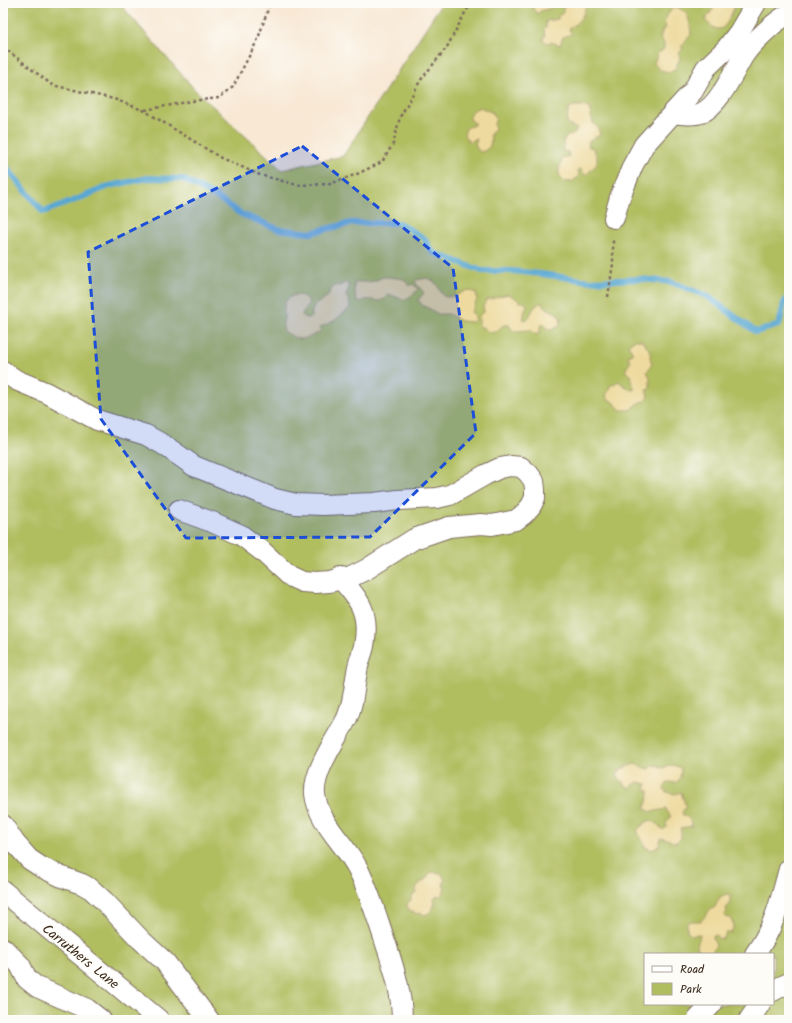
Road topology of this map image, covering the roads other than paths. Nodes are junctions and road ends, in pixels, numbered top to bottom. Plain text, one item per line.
1 (756, 3) edge
2 (789, 14) edge
3 (673, 113) junction
4 (614, 218) road end
5 (3, 371) edge
6 (179, 510) dead end
7 (340, 578) junction
8 (3, 825) edge
9 (789, 869) edge
10 (3, 891) edge
11 (3, 948) edge
12 (756, 953) edge
13 (789, 983) edge
14 (774, 990) edge
15 (711, 1005) edge
16 (759, 1005) edge
17 (101, 1020) edge
18 (160, 1020) edge
19 (209, 1020) edge
20 (402, 1020) edge
21 (697, 1020) edge
22 (749, 1020) edge

1 - 3 street
2 - 3 street
3 - 4 street
5 - 7 street
6 - 7 street
7 - 20 street
8 - 19 street
9 - 12 street
10 - 18 street, Carruthers Lane
11 - 17 street
13 - 14 street
15 - 21 street
16 - 22 street

